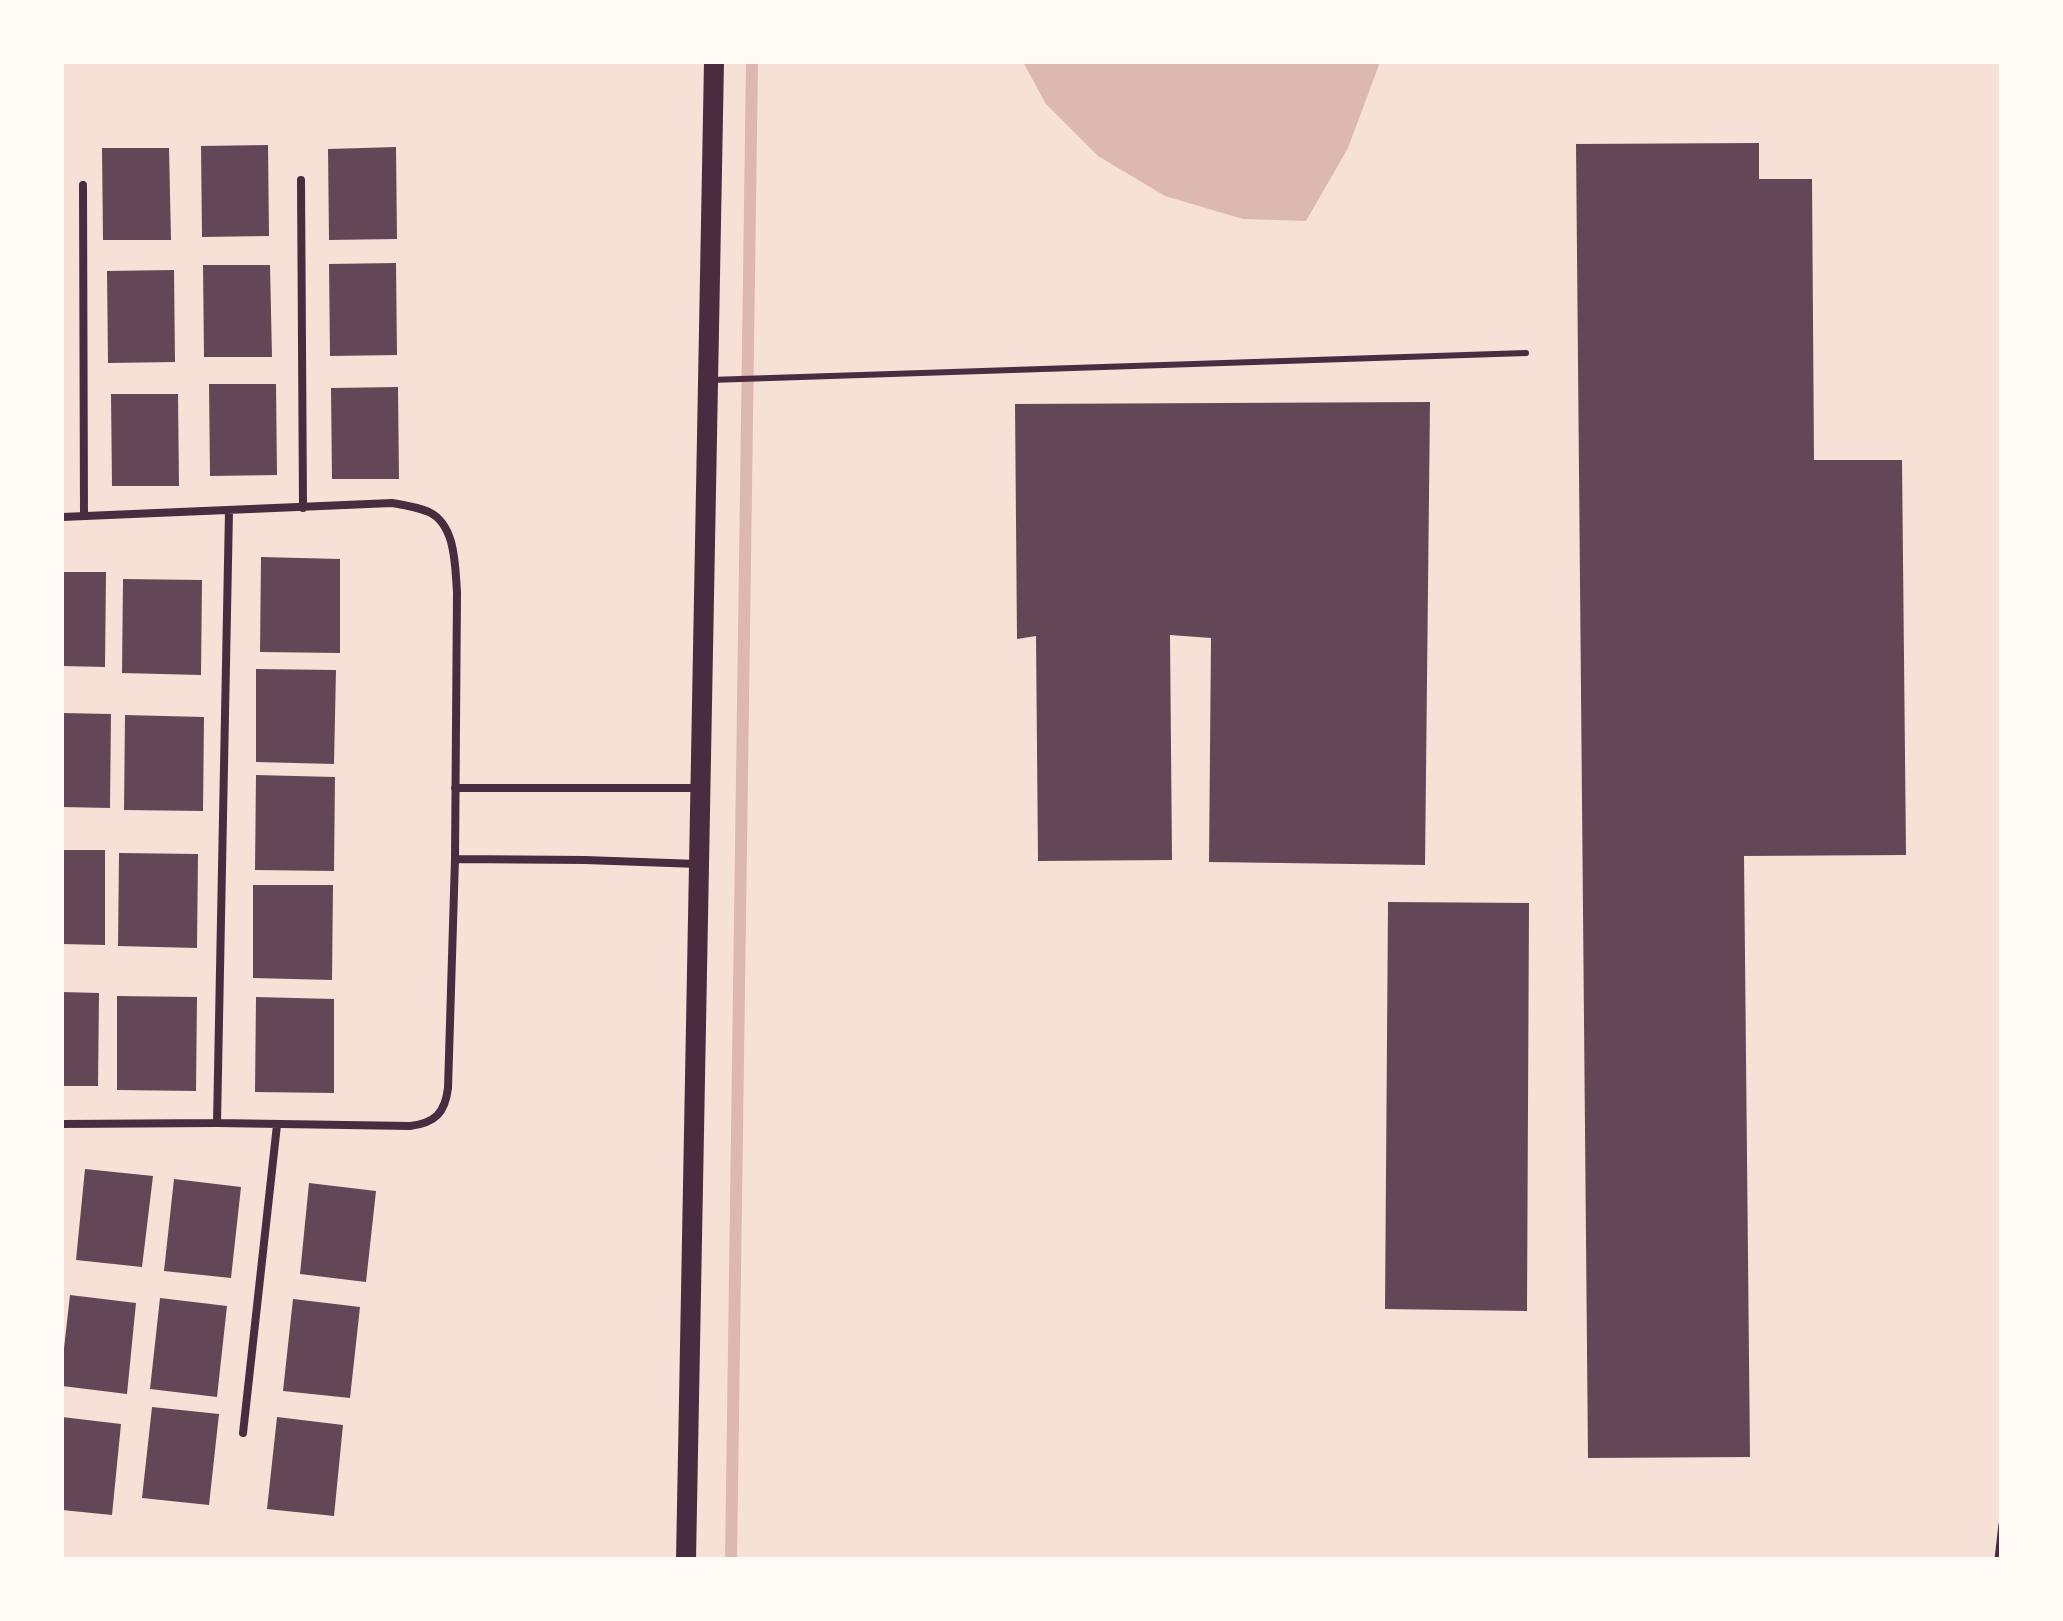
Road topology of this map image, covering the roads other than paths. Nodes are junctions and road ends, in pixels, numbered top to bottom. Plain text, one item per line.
1 (714, 62) edge
2 (301, 180) dead end
3 (83, 185) dead end
4 (1526, 353) dead end
5 (707, 380) junction
6 (303, 508) junction
7 (229, 511) junction
8 (84, 516) junction
9 (62, 517) edge
10 (455, 788) junction
11 (699, 788) junction
12 (455, 859) junction
13 (699, 864) junction
14 (217, 1123) junction
15 (62, 1125) edge
16 (277, 1125) junction
17 (243, 1433) dead end
18 (686, 1559) edge

1 - 5 main road
2 - 6 street
3 - 8 street
4 - 5 lane
5 - 11 main road
6 - 7 street
6 - 10 street
7 - 8 street
7 - 14 street
8 - 9 street
10 - 11 street
10 - 12 street
11 - 13 main road
12 - 13 street
12 - 16 street
13 - 18 main road
14 - 15 street
14 - 16 street
16 - 17 street

